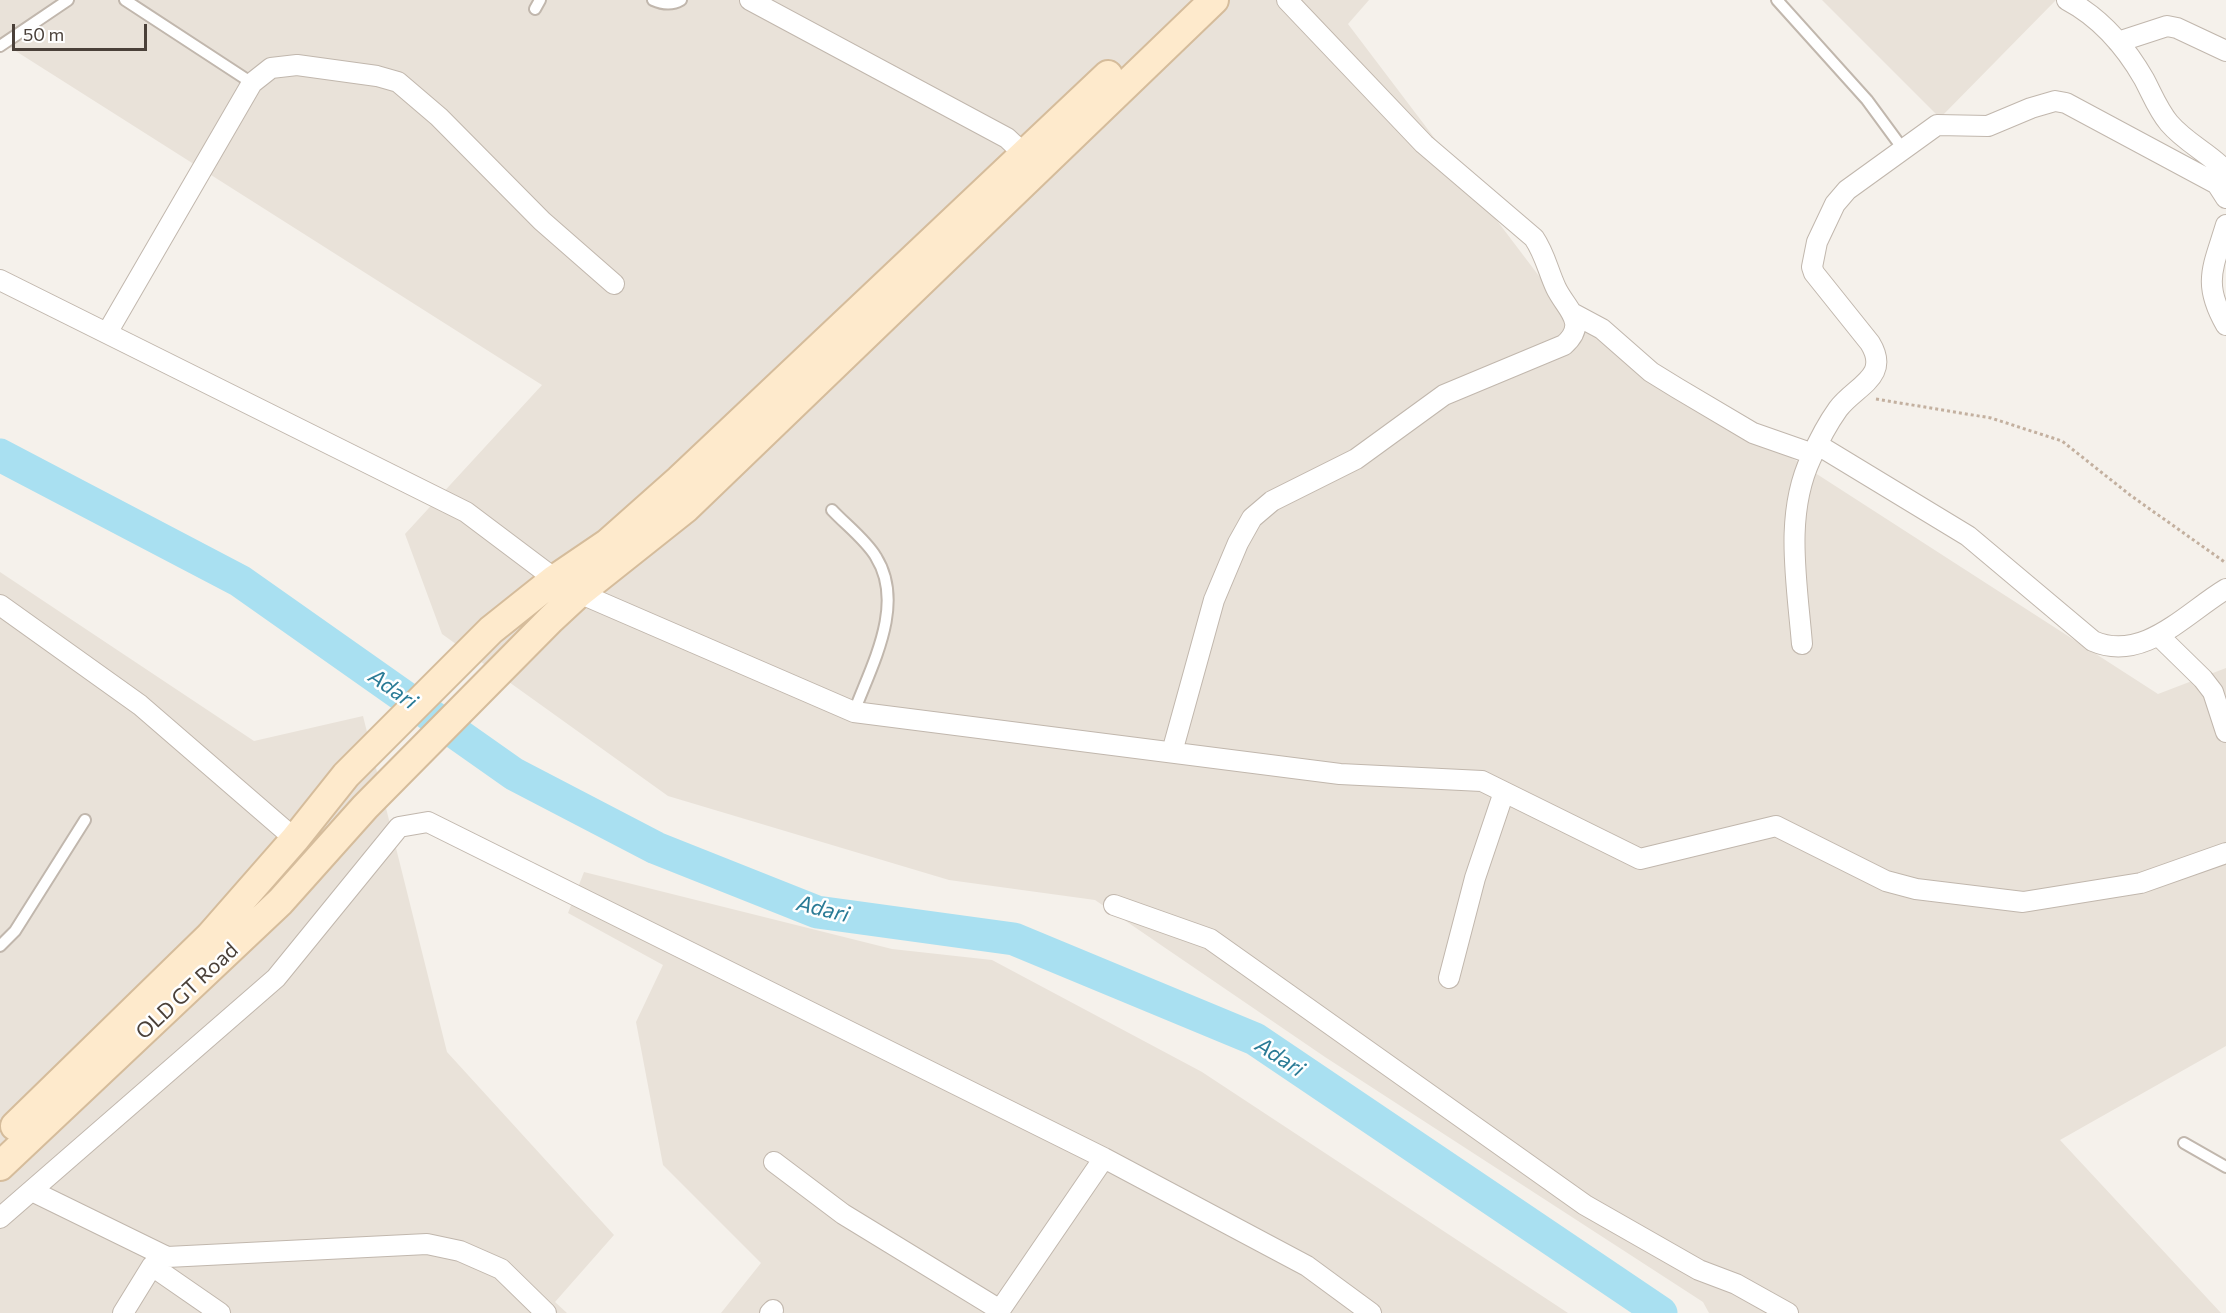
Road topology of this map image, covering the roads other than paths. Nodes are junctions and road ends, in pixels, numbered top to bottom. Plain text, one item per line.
1 (68, 0) edge
2 (124, 0) edge
3 (652, 0) edge
4 (681, 0) edge
5 (750, 0) edge
6 (1185, 0) edge
7 (1214, 0) edge
8 (1287, 0) edge
9 (1777, 0) edge
10 (2067, 0) edge
11 (2118, 42) junction
12 (0, 46) edge
13 (2226, 51) edge
14 (252, 83) junction
15 (1904, 149) junction
16 (1024, 154) junction
17 (2226, 171) edge
18 (2226, 198) edge
19 (2226, 225) edge
20 (0, 280) edge
21 (614, 284) dead end
22 (1574, 315) junction
23 (2226, 326) edge
24 (107, 333) junction
25 (1816, 450) junction
26 (832, 510) dead end
27 (567, 586) junction
28 (2226, 589) edge
29 (0, 605) edge
30 (2159, 636) junction
31 (1802, 644) dead end
32 (854, 711) junction
33 (2226, 732) edge
34 (1172, 752) junction
35 (1504, 792) junction
36 (85, 820) dead end
37 (295, 839) junction
38 (2226, 853) edge
39 (1114, 905) dead end
40 (0, 946) edge
41 (1449, 978) dead end
42 (0, 1140) edge
43 (2184, 1143) dead end
44 (1104, 1158) junction
45 (774, 1162) dead end
46 (0, 1166) edge
47 (2226, 1167) edge
48 (32, 1191) junction
49 (0, 1218) edge
50 (160, 1261) junction
51 (999, 1311) edge
52 (123, 1313) edge
53 (220, 1313) edge
54 (546, 1313) edge
55 (1371, 1313) edge
56 (1788, 1313) edge

1 - 12 lane
2 - 14 lane
3 - 4 lane
5 - 16 street
6 - 16 main road
7 - 27 main road
8 - 22 street
9 - 15 lane
10 - 11 street
11 - 13 street
11 - 17 street
14 - 21 street
14 - 24 street
15 - 18 street
15 - 25 street
16 - 27 main road
19 - 23 street
20 - 24 street
22 - 25 street
22 - 34 street
24 - 27 street
25 - 30 street
25 - 31 street
26 - 32 lane
27 - 32 street
27 - 37 main road, OLD GT Road
27 - 46 main road, OLD GT Road
28 - 30 street
29 - 37 street
30 - 33 street
32 - 34 street
34 - 35 street
35 - 38 street
35 - 41 street
36 - 40 lane
37 - 42 main road, OLD GT Road
39 - 56 street
43 - 47 lane
44 - 48 street
44 - 51 street
44 - 55 street
45 - 51 street
48 - 49 street
48 - 50 street
50 - 52 street
50 - 53 street
50 - 54 street

